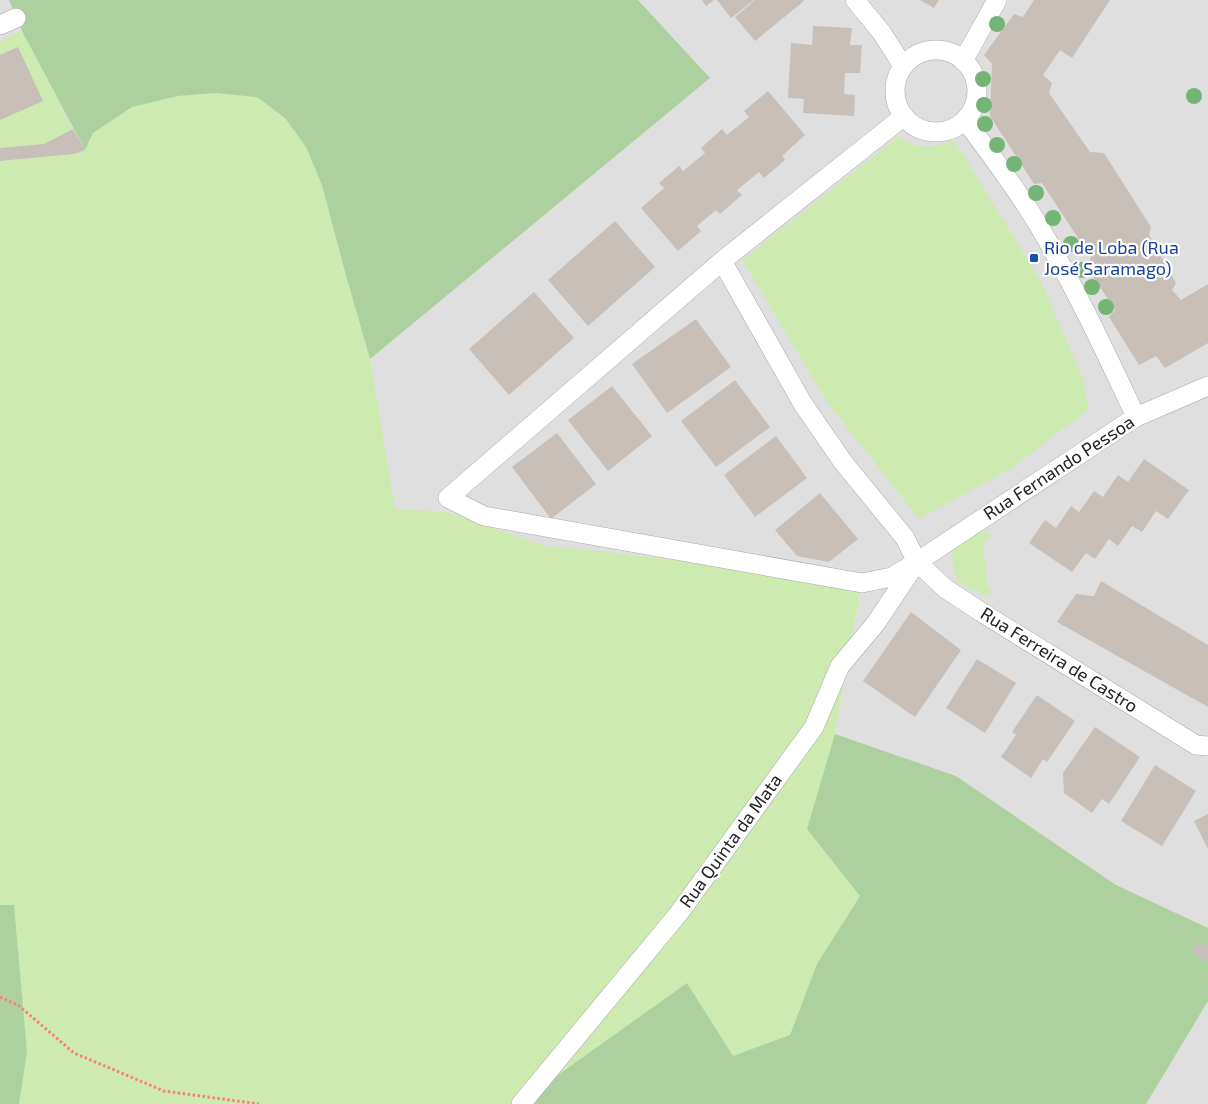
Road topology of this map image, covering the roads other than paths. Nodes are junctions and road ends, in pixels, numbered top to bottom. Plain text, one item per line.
1 (855, 0) edge
2 (997, 0) edge
3 (963, 61) junction
4 (903, 66) junction
5 (903, 117) junction
6 (965, 120) junction
7 (722, 261) junction
8 (1208, 386) edge
9 (1136, 417) junction
10 (917, 562) junction
11 (1208, 746) edge
12 (521, 1104) edge

1 - 4 street
2 - 3 street
3 - 4 street
3 - 6 street
4 - 5 street
5 - 6 street
5 - 7 street
6 - 9 street
7 - 10 street
7 - 10 street, Rua Fernando Pessoa
8 - 9 street, Rua Fernando Pessoa
9 - 10 street, Rua Fernando Pessoa
10 - 11 street, Rua Ferreira de Castro
10 - 12 street, Rua Quinta da Mata

